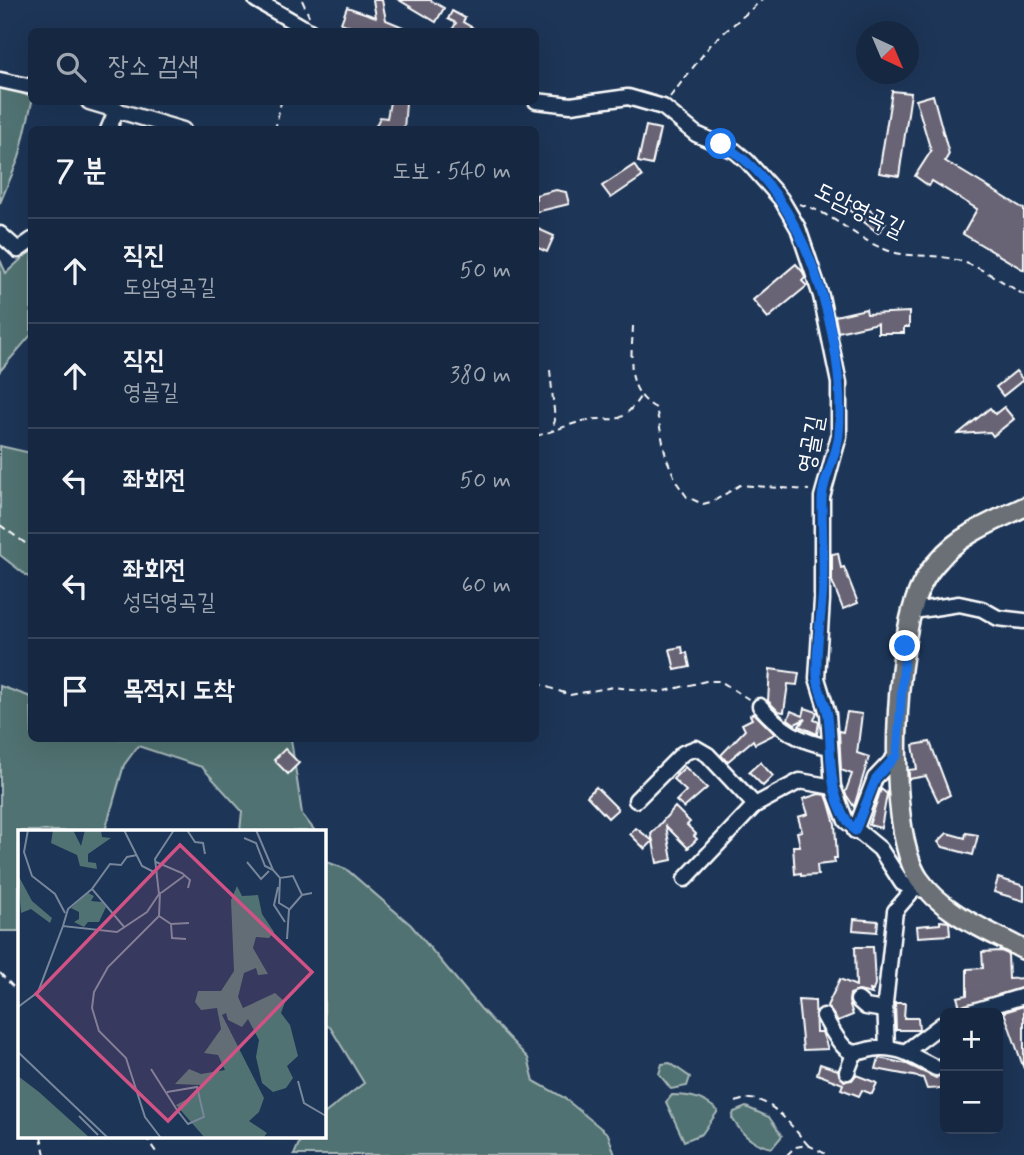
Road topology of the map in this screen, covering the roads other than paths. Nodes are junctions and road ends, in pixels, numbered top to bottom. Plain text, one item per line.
1 (256, 0) edge
2 (304, 28) edge
3 (0, 80) edge
4 (28, 86) edge
5 (539, 101) edge
6 (101, 105) edge
7 (117, 109) junction
8 (110, 126) edge
9 (170, 126) edge
10 (781, 199) joint
11 (0, 234) edge
12 (28, 243) edge
13 (1024, 507) edge
14 (913, 611) junction
15 (1024, 621) edge
16 (760, 706) road end
17 (829, 747) junction
18 (897, 755) junction
19 (832, 787) junction
20 (636, 800) dead end
21 (755, 805) junction
22 (855, 831) junction
23 (685, 879) dead end
24 (922, 890) junction
25 (1024, 949) edge
26 (1024, 996) edge
27 (858, 1000) dead end
28 (984, 1008) edge
29 (884, 1010) junction
30 (824, 1016) dead end
31 (940, 1026) edge
32 (887, 1046) junction
33 (905, 1052) junction
34 (854, 1054) junction
35 (936, 1068) dead end
36 (847, 1072) dead end

1 - 2 street
3 - 4 street
5 - 10 street, 도암영곡길
6 - 7 street
7 - 8 street
7 - 9 street
10 - 17 street, 영골길
11 - 12 street
13 - 14 main road
14 - 15 street
14 - 18 main road
16 - 17 street
17 - 19 street, 영골길
18 - 22 street
18 - 24 main road
19 - 21 street
19 - 22 street, 영골길
20 - 21 street
21 - 23 street
22 - 24 street, 영골길
24 - 25 main road
24 - 29 street
26 - 28 street
27 - 29 street
29 - 32 street
30 - 34 street
31 - 33 street
32 - 33 street
32 - 34 street
33 - 35 street
34 - 36 street

